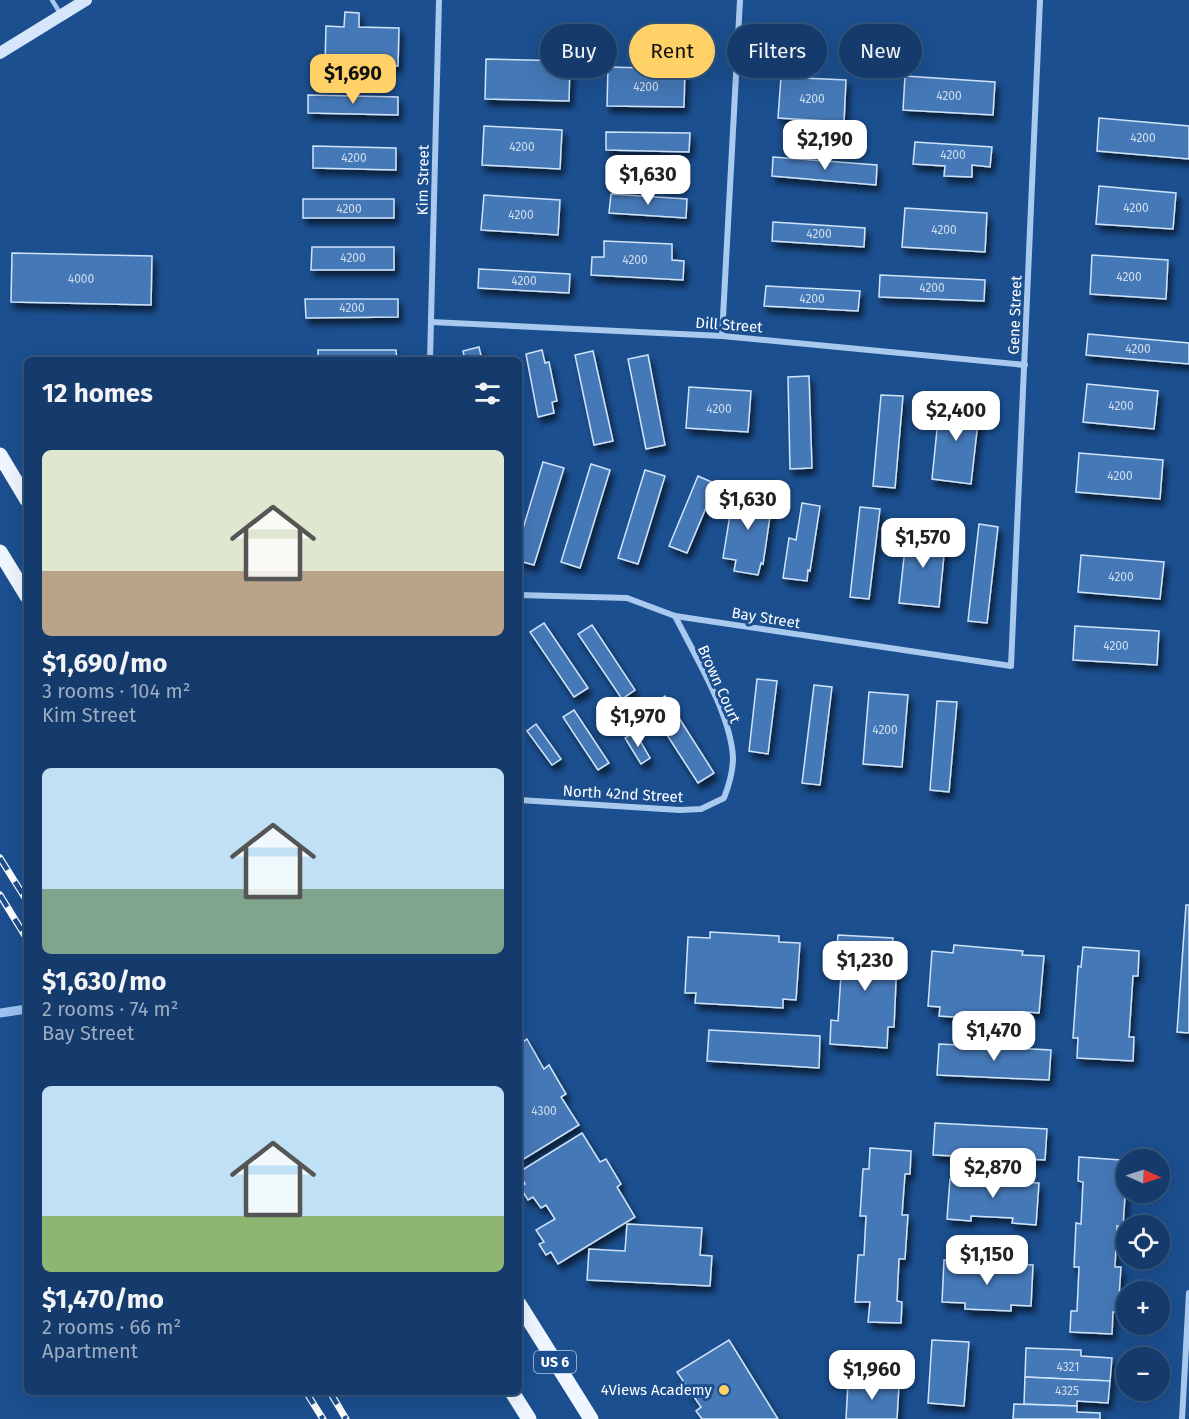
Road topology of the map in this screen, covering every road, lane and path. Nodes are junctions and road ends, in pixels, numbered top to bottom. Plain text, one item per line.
1 (52, 0) edge
2 (86, 0) edge
3 (439, 0) edge
4 (740, 0) edge
5 (1040, 0) edge
6 (61, 15) junction
7 (0, 53) edge
8 (431, 322) junction
9 (722, 336) junction
10 (430, 357) edge
11 (1025, 365) junction
12 (0, 455) edge
13 (24, 495) edge
14 (0, 552) edge
15 (24, 591) edge
16 (522, 595) edge
17 (675, 616) junction
18 (1011, 666) joint
19 (724, 798) joint
20 (522, 800) edge
21 (1189, 1293) edge
22 (522, 1309) edge
23 (514, 1395) edge
24 (529, 1419) edge
25 (591, 1419) edge
26 (1182, 1419) edge

1 - 6 lane
2 - 6 street
3 - 8 street, Kim Street
4 - 9 street
5 - 11 street, Gene Street
6 - 7 street
8 - 9 street, Dill Street
8 - 10 street, Kim Street
9 - 11 street, Dill Street
11 - 18 street, Gene Street
12 - 13 main road
14 - 15 main road
16 - 17 street, Bay Street
17 - 18 street, Bay Street
17 - 19 street, Brown Court
19 - 20 street, North 42nd Street
21 - 26 street
22 - 25 main road, US 6
23 - 24 main road

